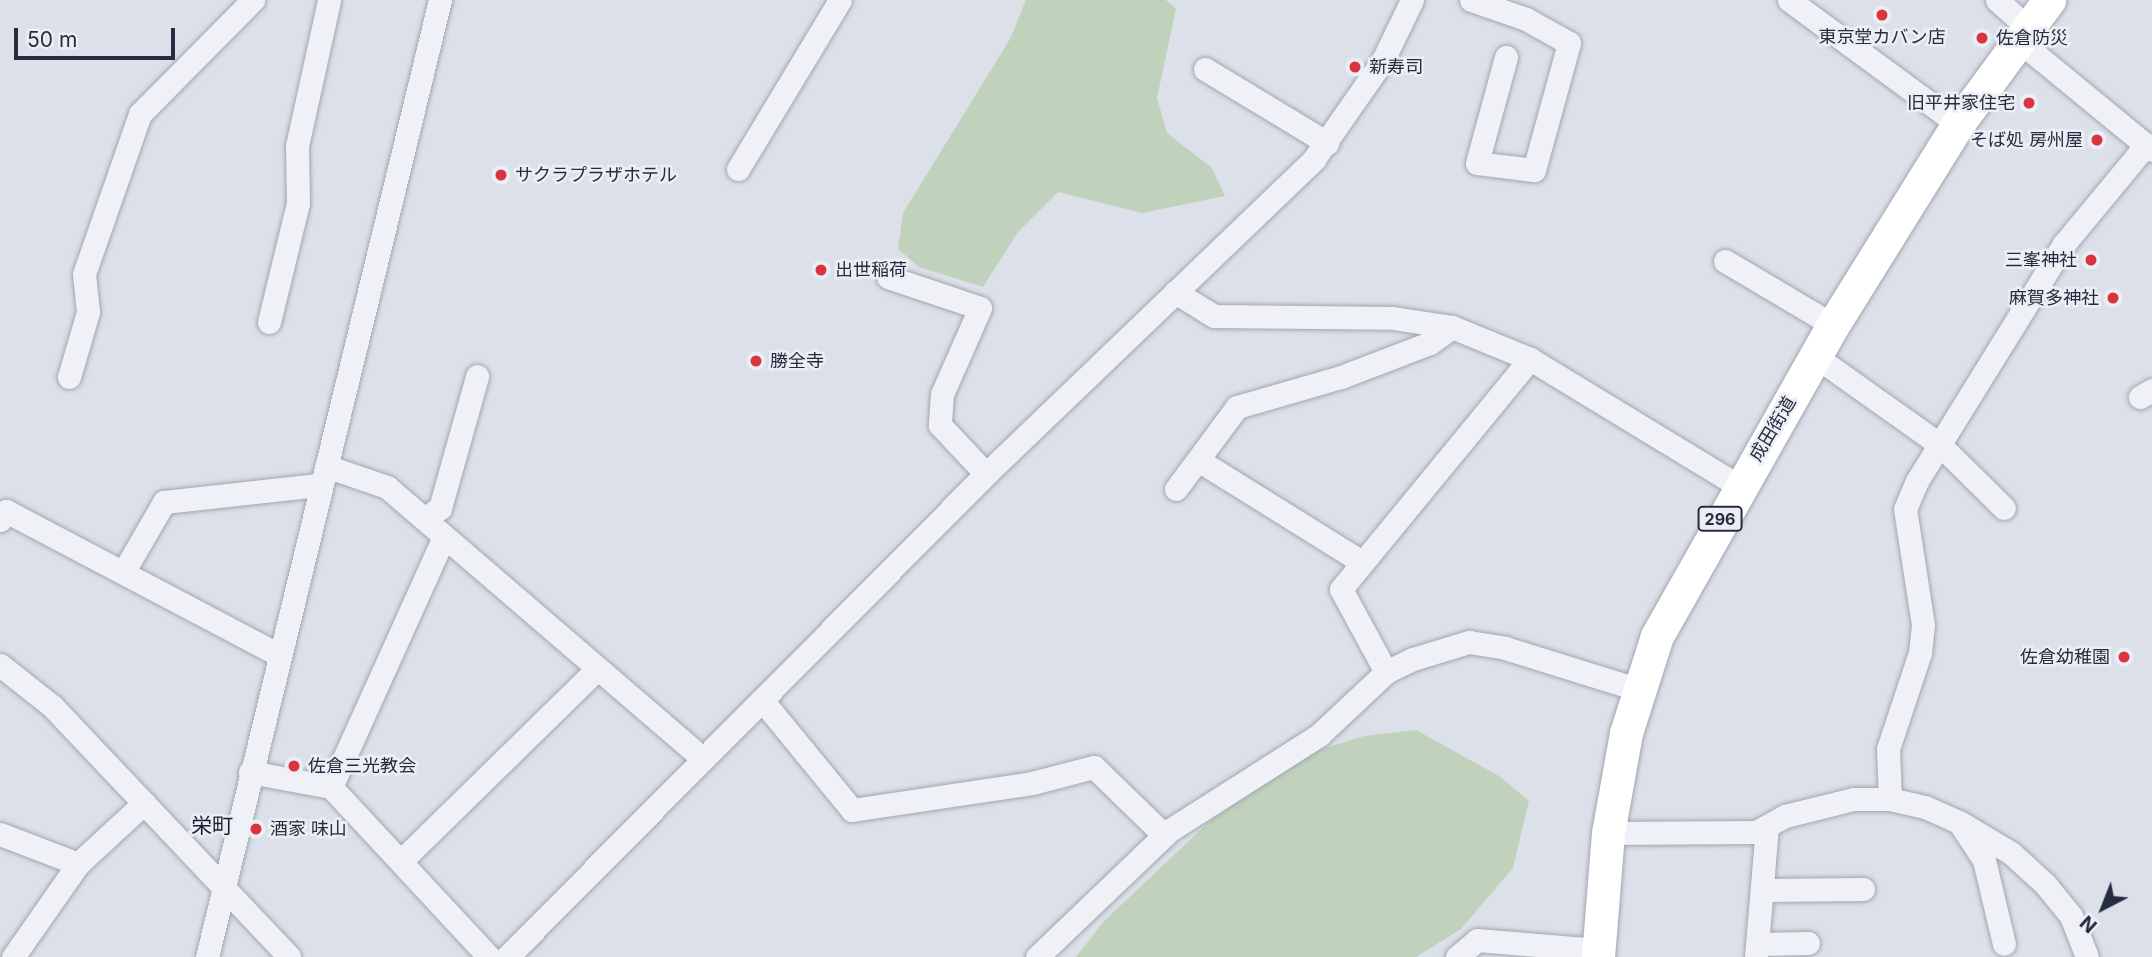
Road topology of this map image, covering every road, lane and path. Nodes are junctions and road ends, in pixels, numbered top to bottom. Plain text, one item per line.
1 (253, 0) edge
2 (329, 0) edge
3 (440, 0) edge
4 (840, 0) edge
5 (1412, 0) edge
6 (1471, 0) edge
7 (1790, 0) edge
8 (1997, 0) edge
9 (2049, 0) edge
10 (2022, 33) junction
11 (1506, 57) dead end
12 (1205, 69) dead end
13 (1958, 124) junction
14 (1326, 143) junction
15 (2149, 148) edge
16 (738, 169) dead end
17 (1725, 261) dead end
18 (888, 277) dead end
19 (1175, 292) junction
20 (269, 322) dead end
21 (1833, 325) junction
22 (1452, 327) junction
23 (1815, 356) junction
24 (1530, 359) junction
25 (477, 376) dead end
26 (69, 377) dead end
27 (1940, 443) junction
28 (1198, 460) junction
29 (986, 474) junction
30 (322, 475) junction
31 (1738, 486) junction
32 (1176, 489) dead end
33 (2004, 508) dead end
34 (425, 518) junction
35 (0, 520) edge
36 (443, 539) junction
37 (1362, 562) junction
38 (124, 571) junction
39 (279, 654) junction
40 (0, 665) edge
41 (596, 670) junction
42 (1386, 672) junction
43 (1637, 689) junction
44 (762, 701) junction
45 (702, 758) junction
46 (250, 772) junction
47 (331, 787) junction
48 (1890, 799) junction
49 (144, 803) junction
50 (1959, 822) junction
51 (1767, 827) junction
52 (1608, 833) junction
53 (0, 834) edge
54 (1164, 835) junction
55 (401, 861) junction
56 (78, 864) junction
57 (224, 887) junction
58 (1863, 889) dead end
59 (1763, 890) junction
60 (1808, 943) dead end
61 (2004, 944) dead end
62 (1757, 950) edge
63 (1598, 954) edge
64 (13, 957) edge
65 (207, 957) edge
66 (289, 957) edge
67 (489, 957) edge
68 (506, 957) edge
69 (1037, 957) edge
70 (1457, 957) edge
71 (2087, 957) edge

1 - 26 street
2 - 20 street
3 - 30 street
4 - 16 street
5 - 14 street
6 - 11 street
7 - 13 street
8 - 10 street
9 - 10 highway, 296
10 - 13 highway, 296
10 - 15 street
12 - 14 street
13 - 21 highway, 成田街道 / 296
14 - 19 street
15 - 27 street
17 - 21 street
18 - 29 street
19 - 22 street
19 - 29 street
21 - 23 highway, 成田街道 / 296
22 - 24 street
22 - 28 street
23 - 27 street
23 - 31 highway, 成田街道 / 296
24 - 31 street
24 - 37 street
25 - 34 street
27 - 33 street
27 - 48 street
28 - 32 street
28 - 37 street
29 - 44 street
30 - 34 street
30 - 38 street
30 - 39 street
31 - 43 highway, 成田街道 / 296
34 - 36 street
35 - 38 street
36 - 41 street
36 - 47 street
37 - 42 street
38 - 39 street
39 - 46 street
40 - 49 street
41 - 45 street
41 - 55 street
42 - 43 street
42 - 54 street
43 - 52 highway, 成田街道 / 296
44 - 45 street
44 - 54 street
45 - 68 street
46 - 47 street
46 - 57 street
47 - 55 street
48 - 50 street
48 - 51 street
49 - 56 street
49 - 57 street
50 - 61 street
50 - 71 street
51 - 52 street
51 - 59 street
52 - 63 highway, 成田街道 / 296
53 - 56 street
54 - 69 street
55 - 67 street
56 - 64 street
57 - 65 street
57 - 66 street
58 - 59 street
59 - 62 street
60 - 62 street
63 - 70 street

